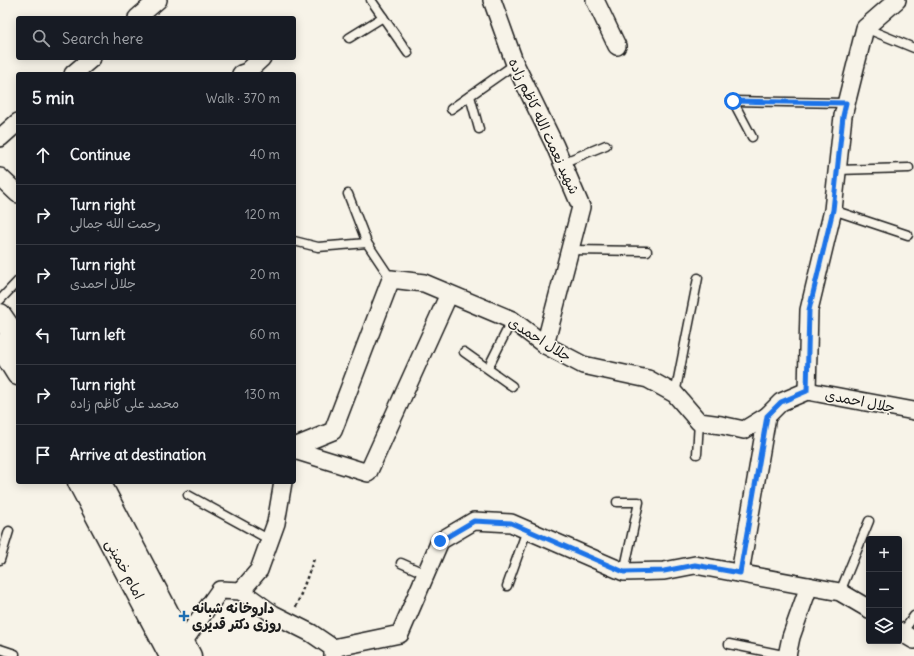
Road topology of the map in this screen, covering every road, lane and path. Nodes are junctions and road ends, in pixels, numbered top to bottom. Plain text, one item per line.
1 (158, 0) edge
2 (371, 0) edge
3 (492, 0) edge
4 (595, 0) edge
5 (897, 0) edge
6 (139, 16) edge
7 (383, 17) junction
8 (865, 28) junction
9 (349, 38) dead end
10 (617, 46) dead end
11 (914, 48) edge
12 (408, 54) dead end
13 (90, 60) edge
14 (260, 60) edge
15 (515, 64) junction
16 (75, 72) edge
17 (247, 72) edge
18 (470, 96) junction
19 (846, 103) junction
20 (451, 109) dead end
21 (16, 124) edge
22 (479, 129) dead end
23 (752, 137) dead end
24 (0, 138) edge
25 (606, 144) dead end
26 (562, 163) junction
27 (909, 168) dead end
28 (837, 170) junction
29 (0, 177) edge
30 (16, 192) edge
31 (348, 194) dead end
32 (833, 210) junction
33 (908, 235) dead end
34 (296, 242) edge
35 (367, 244) junction
36 (570, 250) junction
37 (647, 251) dead end
38 (698, 278) dead end
39 (391, 279) junction
40 (16, 283) edge
41 (449, 294) junction
42 (0, 300) edge
43 (0, 315) edge
44 (512, 320) junction
45 (16, 338) edge
46 (0, 345) edge
47 (545, 346) junction
48 (464, 352) dead end
49 (488, 368) junction
50 (16, 371) edge
51 (512, 386) dead end
52 (807, 391) junction
53 (675, 394) junction
54 (914, 412) edge
55 (767, 416) junction
56 (699, 422) junction
57 (296, 446) edge
58 (296, 451) edge
59 (698, 454) dead end
60 (80, 484) edge
61 (100, 484) edge
62 (283, 484) edge
63 (188, 494) dead end
64 (617, 502) dead end
65 (869, 521) dead end
66 (9, 530) dead end
67 (527, 530) junction
68 (270, 540) junction
69 (314, 559) dead end
70 (0, 560) edge
71 (400, 563) dead end
72 (624, 572) junction
73 (740, 573) junction
74 (426, 574) junction
75 (507, 586) dead end
76 (809, 586) junction
77 (241, 591) junction
78 (840, 592) junction
79 (866, 608) edge
80 (914, 616) edge
81 (290, 622) junction
82 (905, 634) edge
83 (729, 644) dead end
84 (0, 649) edge
85 (182, 651) edge
86 (333, 652) edge
87 (14, 656) edge
88 (788, 656) edge

1 - 6 street
2 - 7 lane
3 - 15 street, شهید نعمت الله کاظم زاده
4 - 10 street
5 - 8 street
7 - 9 lane
7 - 12 lane
8 - 11 lane
8 - 19 street
13 - 16 street
14 - 17 street
15 - 18 lane
15 - 26 street, شهید نعمت الله کاظم زاده
18 - 20 lane
18 - 22 lane
19 - 23 lane
19 - 28 street
21 - 24 street
25 - 26 lane
26 - 36 street, شهید نعمت الله کاظم زاده
27 - 28 lane
28 - 32 street
29 - 30 street
31 - 35 lane
32 - 33 lane
32 - 52 street
34 - 35 lane
35 - 39 lane
36 - 37 lane
36 - 47 street, شهید نعمت الله کاظم زاده
38 - 53 lane
39 - 41 street, جلال احمدی
39 - 57 street
40 - 42 lane
41 - 44 street, جلال احمدی
41 - 58 street
43 - 45 main road
44 - 47 street, جلال احمدی
44 - 49 lane
46 - 50 main road
47 - 53 street, جلال احمدی
48 - 49 lane
49 - 51 lane
52 - 54 street, جلال احمدی
52 - 55 street, جلال احمدی
53 - 56 street, جلال احمدی
55 - 56 street, جلال احمدی
55 - 73 street
56 - 59 lane
60 - 85 main road, امام خمینی
61 - 85 main road, امام خمینی
62 - 68 street
63 - 68 lane
64 - 72 lane
65 - 78 lane
66 - 70 lane
67 - 72 street
67 - 74 street
67 - 75 lane
68 - 77 street
69 - 81 path
71 - 74 lane
72 - 73 street
73 - 76 street
74 - 86 street
76 - 78 street
76 - 88 street
77 - 81 street
77 - 85 street
78 - 79 street
80 - 82 lane
81 - 86 street
83 - 88 lane
84 - 87 lane

